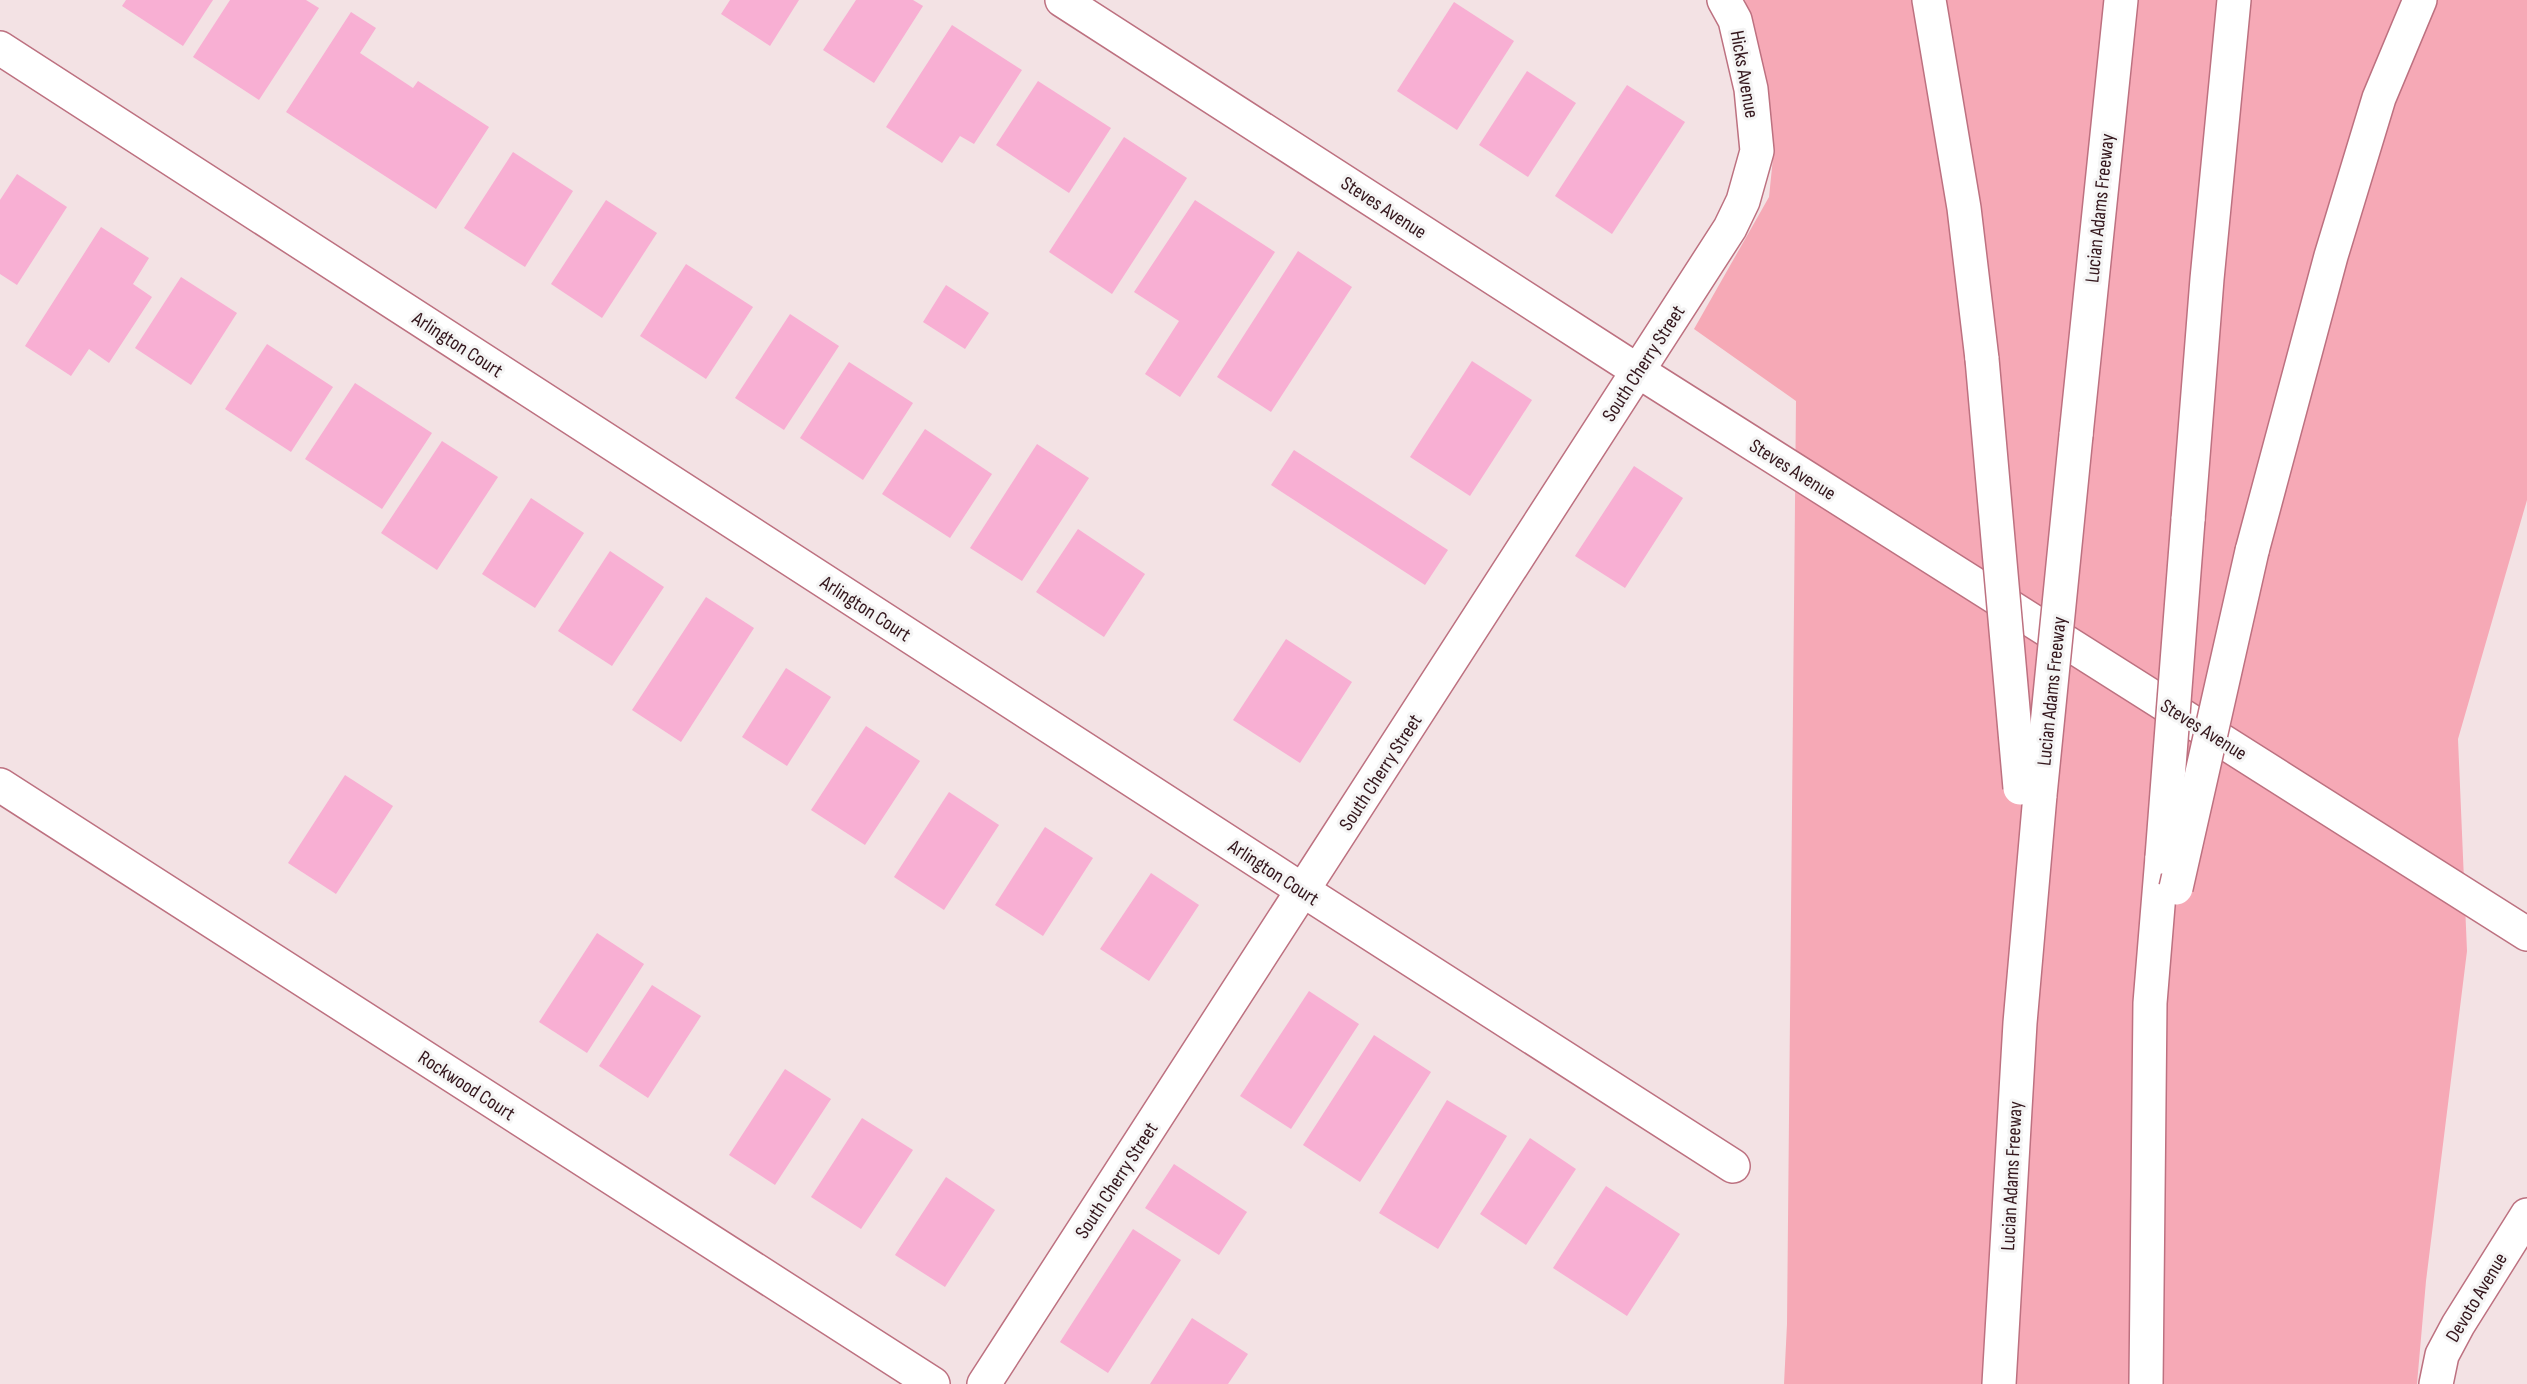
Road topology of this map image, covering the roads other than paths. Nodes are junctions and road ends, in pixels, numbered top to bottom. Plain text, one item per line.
1 (1062, 0) edge
2 (1724, 0) edge
3 (1929, 0) edge
4 (2121, 0) edge
5 (2234, 0) edge
6 (2420, 0) edge
7 (0, 48) edge
8 (1757, 151) joint
9 (1638, 371) junction
10 (0, 785) edge
11 (2030, 792) junction
12 (1304, 891) junction
13 (2527, 934) edge
14 (2150, 1003) junction
15 (1733, 1166) dead end
16 (2527, 1215) edge
17 (933, 1384) edge
18 (984, 1384) edge
19 (1999, 1384) edge
20 (2146, 1384) edge
21 (2436, 1384) edge

1 - 9 main road, Steves Avenue
2 - 8 main road, Hicks Avenue
3 - 11 main road, bridge
4 - 11 main road, Lucian Adams Freeway, bridge
5 - 14 main road, bridge
6 - 14 main road, bridge
7 - 12 main road, Arlington Court
8 - 9 main road, South Cherry Street
9 - 12 main road, South Cherry Street
9 - 13 main road, Steves Avenue
10 - 17 main road, Rockwood Court
11 - 19 main road, Lucian Adams Freeway
12 - 15 main road, Arlington Court
12 - 18 main road, South Cherry Street
14 - 20 main road
16 - 21 main road, Devoto Avenue

